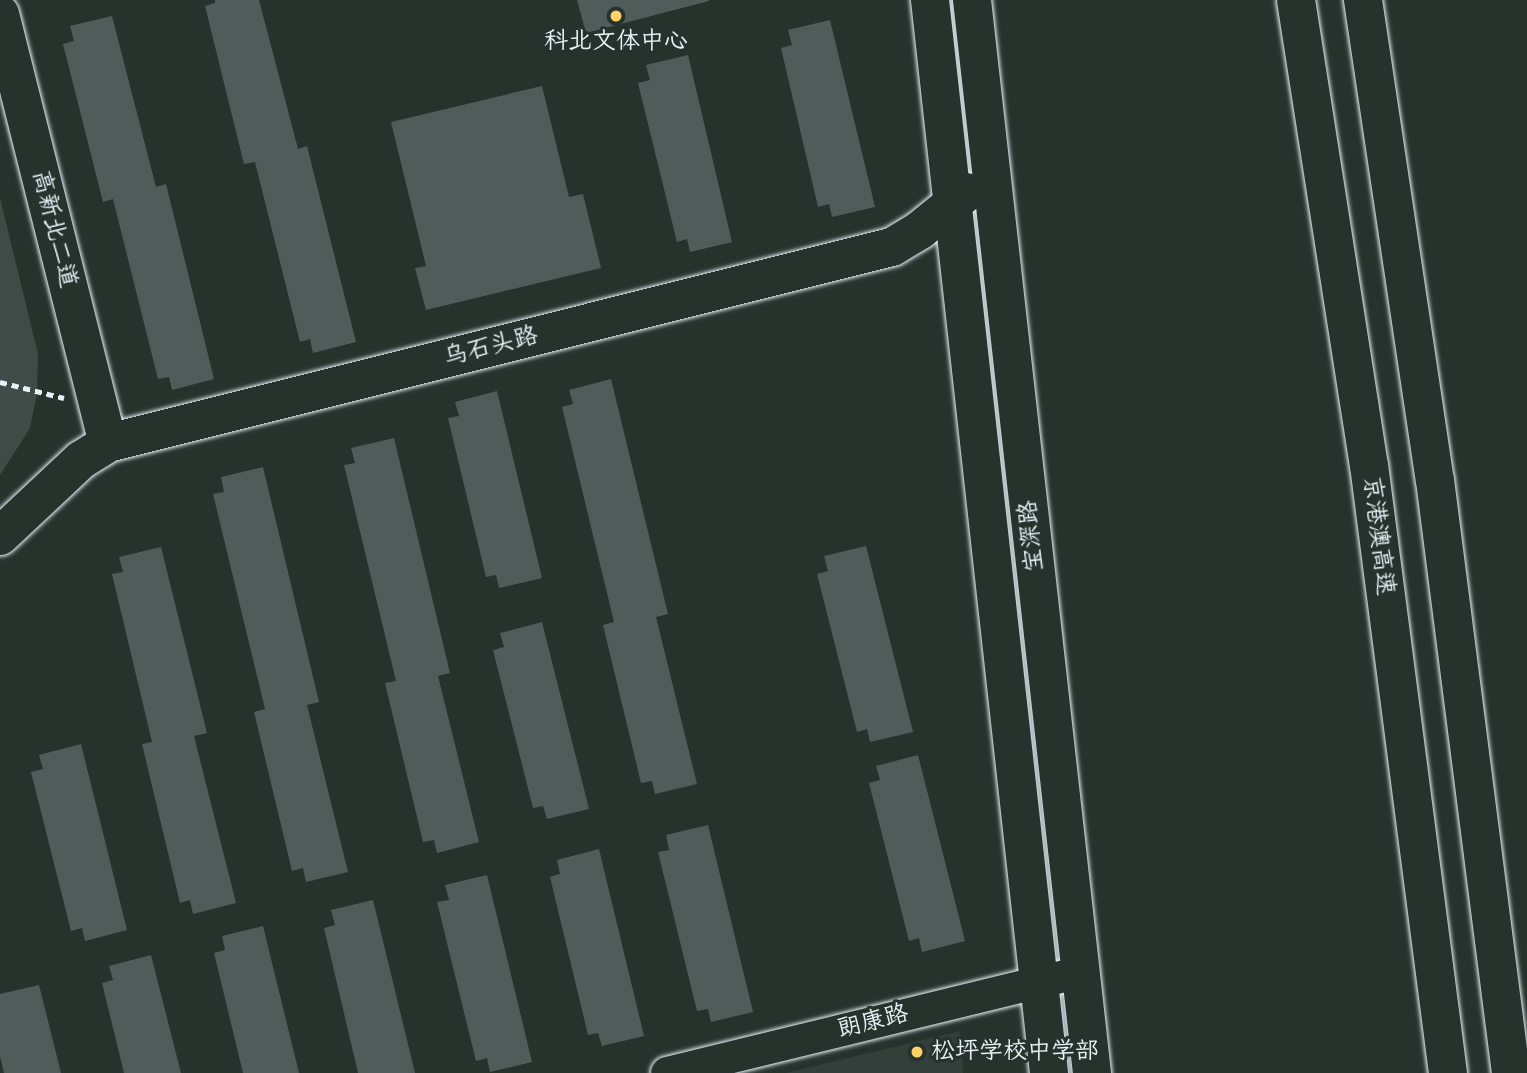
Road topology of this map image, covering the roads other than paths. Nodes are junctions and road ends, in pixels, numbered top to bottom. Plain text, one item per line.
1 (930, 0) edge
2 (972, 0) edge
3 (1296, 0) edge
4 (1363, 0) edge
5 (0, 14) edge
6 (991, 174) junction
7 (953, 203) junction
8 (103, 425) junction
9 (0, 536) edge
10 (1080, 972) junction
11 (1039, 982) junction
12 (667, 1073) edge
13 (1049, 1073) edge
14 (1092, 1073) edge
15 (1448, 1073) edge
16 (1511, 1073) edge

1 - 7 main road, 宝深路
2 - 6 main road, 宝深路
3 - 15 main road, 京港澳高速
4 - 16 main road
5 - 8 main road, 高新北二道
6 - 7 main road, 乌石头路
6 - 10 main road, 宝深路
7 - 8 main road, 乌石头路
7 - 11 main road, 宝深路
8 - 9 main road, 乌石头路
10 - 11 street, 朗康路
10 - 14 main road, 宝深路
11 - 12 street, 朗康路
11 - 13 main road, 宝深路

